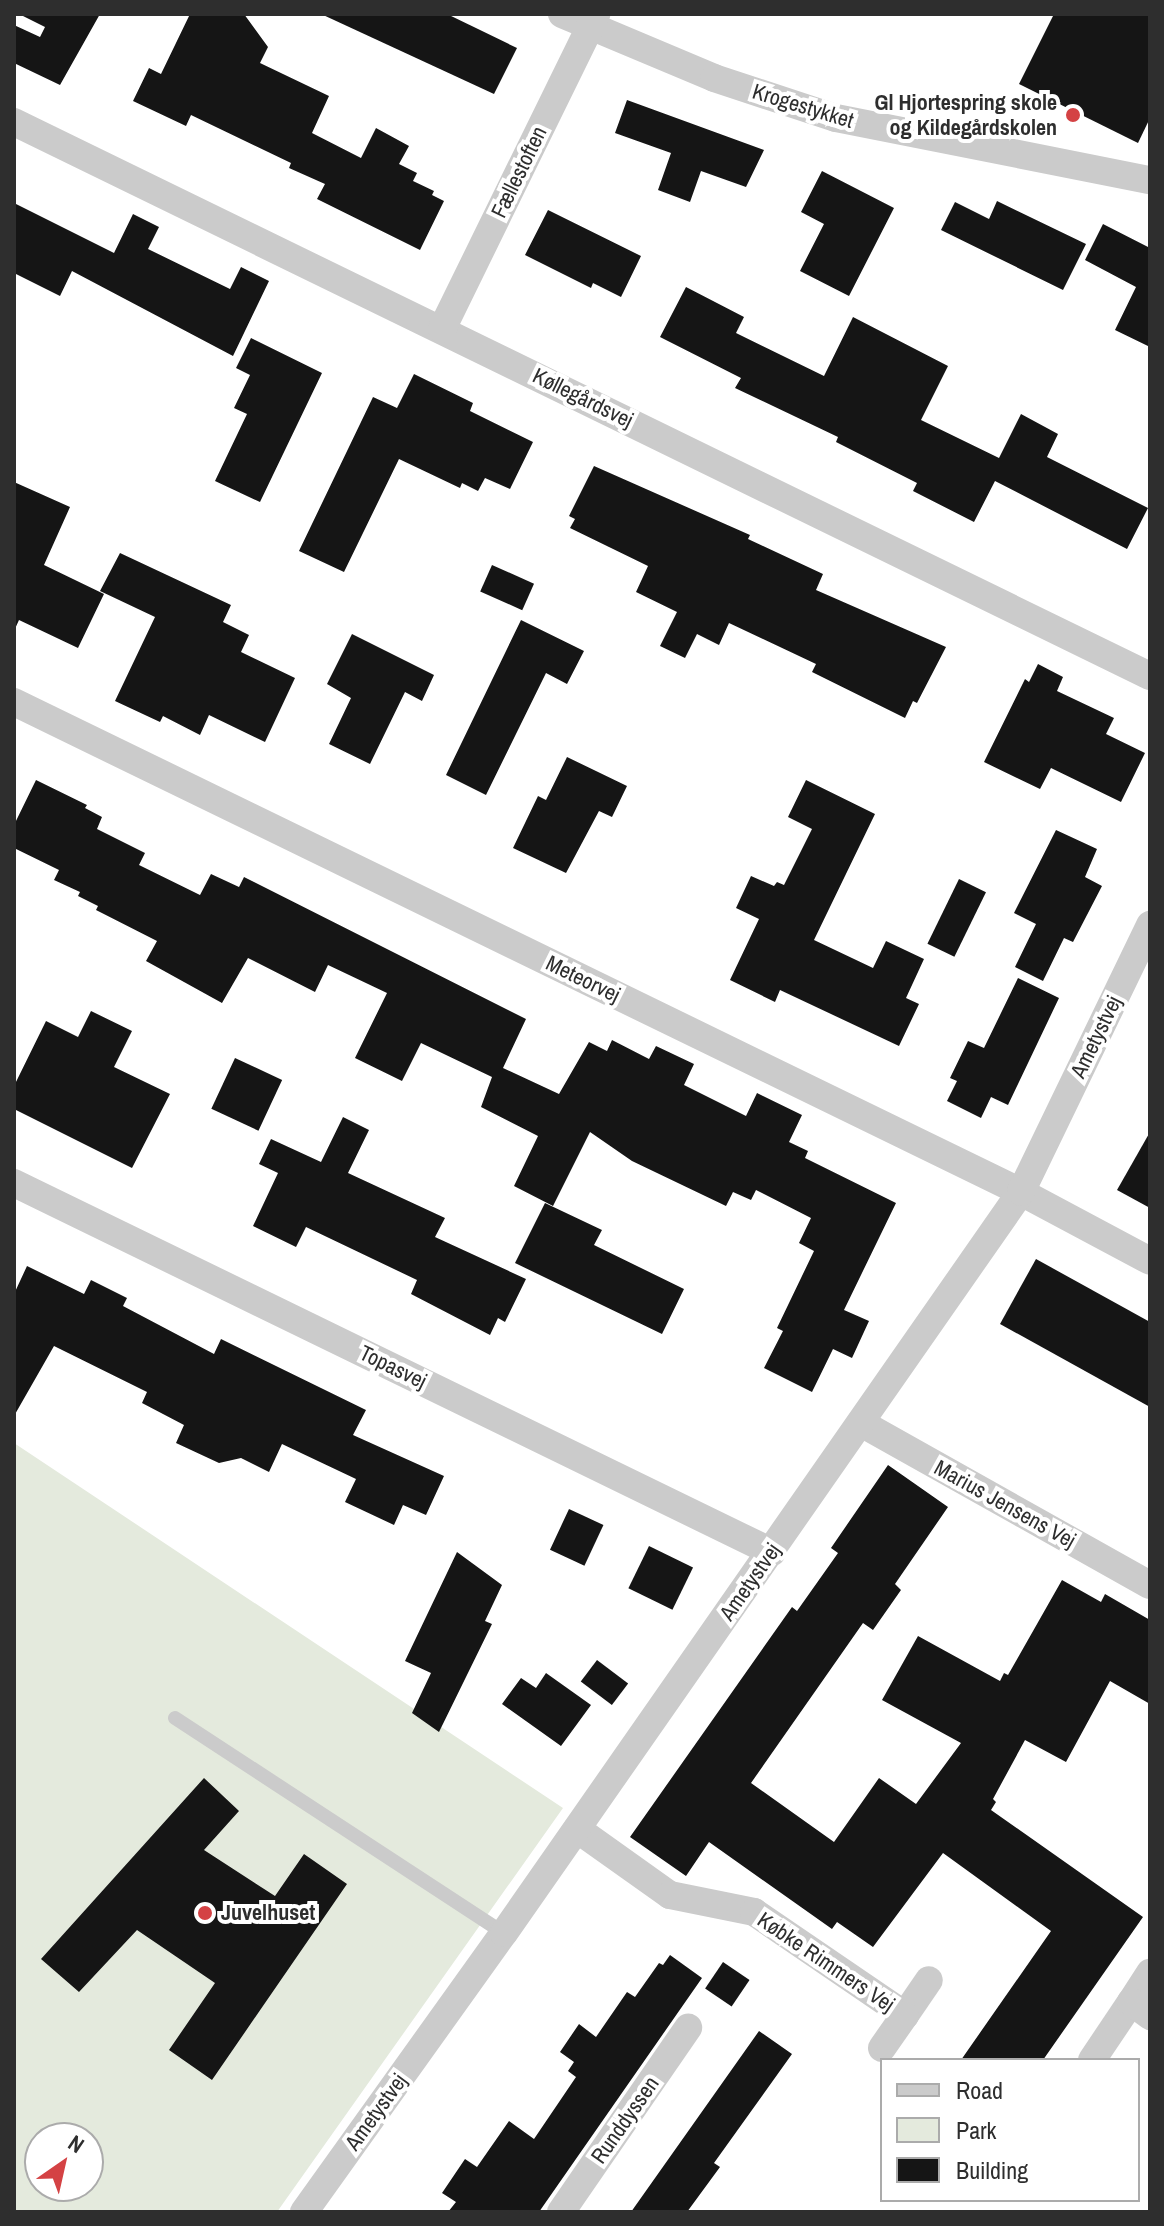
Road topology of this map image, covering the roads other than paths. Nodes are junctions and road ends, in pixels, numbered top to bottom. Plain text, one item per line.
1 (562, 14) edge
2 (593, 21) edge
3 (14, 122) edge
4 (1150, 180) edge
5 (442, 329) junction
6 (1150, 676) edge
7 (14, 702) edge
8 (1150, 925) edge
9 (14, 1183) edge
10 (1021, 1192) junction
11 (1150, 1261) edge
12 (861, 1423) junction
13 (772, 1552) junction
14 (1150, 1585) edge
15 (175, 1718) dead end
16 (577, 1829) junction
17 (504, 1933) junction
18 (1150, 1973) edge
19 (929, 1980) dead end
20 (1140, 2009) edge
21 (905, 2015) junction
22 (688, 2028) dead end
23 (882, 2048) dead end
24 (1094, 2058) edge
25 (304, 2212) edge
26 (561, 2212) edge

1 - 2 street, Krogestykket
2 - 4 street, Krogestykket
2 - 5 street, Fællestoften
3 - 5 street, Køllegårdsvej
5 - 6 street, Køllegårdsvej
7 - 10 street, Meteorvej
8 - 10 street, Ametystvej
9 - 13 street, Topasvej
10 - 11 street, Meteorvej
10 - 12 street, Ametystvej
12 - 13 street, Ametystvej
12 - 14 street, Marius Jensens Vej
13 - 16 street, Ametystvej
15 - 17 lane
16 - 17 street, Ametystvej
16 - 21 street, Købke Rimmers Vej
17 - 25 street, Ametystvej
18 - 20 street
19 - 21 street, Købke Rimmers Vej
20 - 24 street
21 - 23 street, Købke Rimmers Vej
22 - 26 street, Runddyssen

